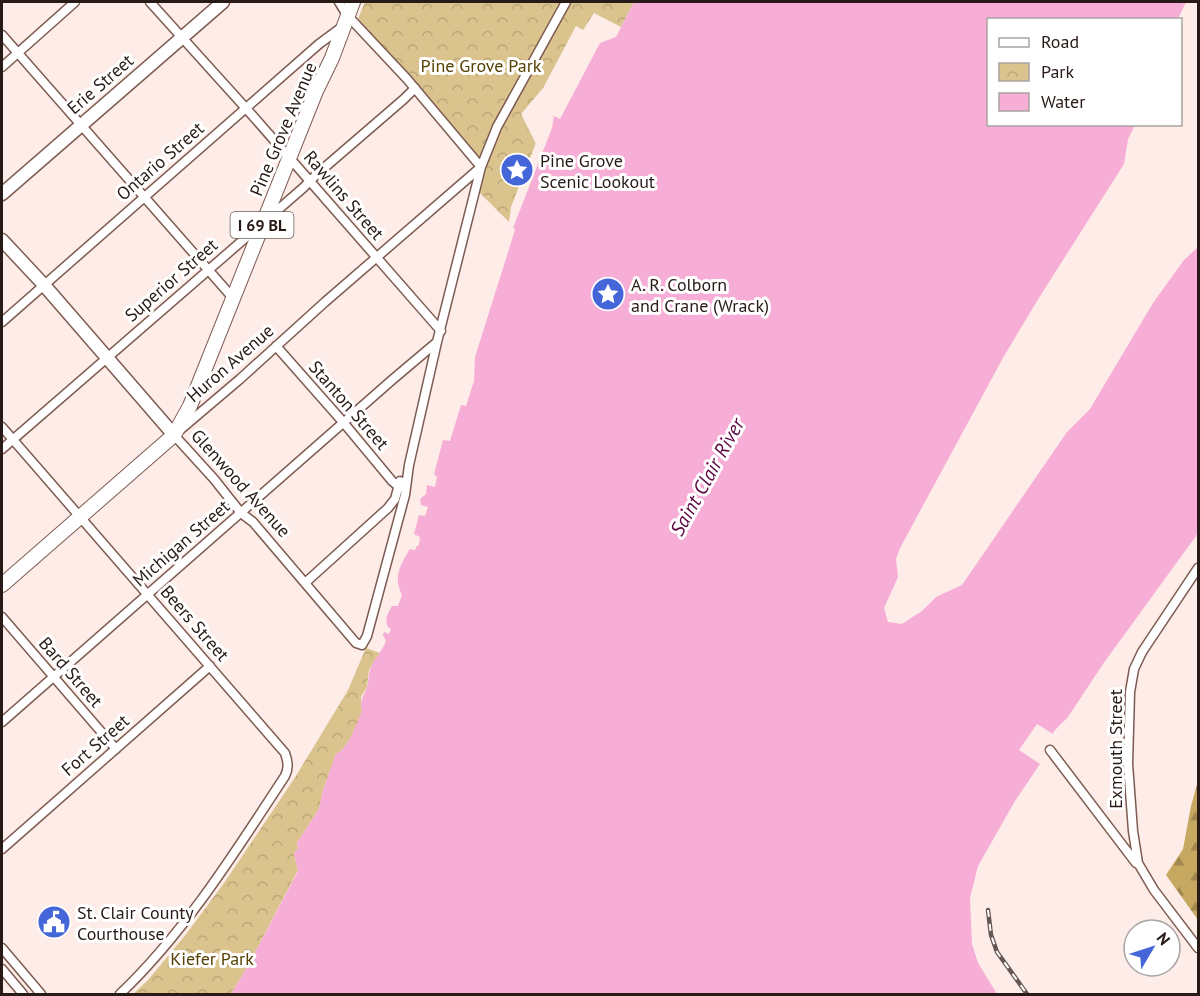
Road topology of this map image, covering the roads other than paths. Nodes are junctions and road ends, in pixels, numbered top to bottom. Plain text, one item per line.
1 (75, 2) edge
2 (150, 2) edge
3 (223, 2) edge
4 (339, 2) edge
5 (566, 2) edge
6 (347, 14) edge
7 (2, 35) edge
8 (182, 36) junction
9 (17, 53) junction
10 (2, 67) edge
11 (415, 88) junction
12 (246, 108) junction
13 (81, 125) junction
14 (289, 158) junction
15 (481, 167) junction
16 (310, 181) junction
17 (2, 194) edge
18 (144, 196) junction
19 (264, 221) junction
20 (2, 240) edge
21 (377, 258) junction
22 (208, 270) junction
23 (44, 285) junction
24 (233, 298) junction
25 (2, 322) edge
26 (441, 331) junction
27 (437, 342) junction
28 (276, 346) junction
29 (107, 357) junction
30 (343, 422) junction
31 (2, 427) edge
32 (174, 435) junction
33 (13, 440) junction
34 (2, 449) edge
35 (408, 465) junction
36 (398, 486) junction
37 (241, 513) junction
38 (80, 516) junction
39 (1198, 568) edge
40 (305, 583) junction
41 (2, 585) edge
42 (147, 594) junction
43 (2, 617) edge
44 (210, 666) junction
45 (53, 676) junction
46 (2, 722) edge
47 (116, 749) junction
48 (1050, 750) dead end
49 (2, 849) edge
50 (1145, 876) junction
51 (2, 948) edge
52 (1198, 948) edge
53 (2, 969) edge
54 (23, 994) edge
55 (41, 994) edge
56 (120, 994) edge

1 - 9 street
2 - 8 street, Rawlins Street
3 - 8 street, Erie Street
4 - 6 street
5 - 15 street
6 - 11 street
6 - 12 street, Ontario Street
6 - 14 main road, Pine Grove Avenue / I 69 BL
7 - 9 street
8 - 12 street, Rawlins Street
8 - 13 street, Erie Street
9 - 10 street
9 - 13 street
11 - 15 street
11 - 16 street, Superior Street
12 - 14 street, Rawlins Street
12 - 18 street, Ontario Street
13 - 17 street, Erie Street
13 - 18 street
14 - 16 street, Rawlins Street
14 - 19 main road, Pine Grove Avenue / I 69 BL
15 - 21 street, Huron Avenue
15 - 26 street
16 - 19 street, Superior Street
16 - 21 street, Rawlins Street
18 - 22 street
18 - 23 street, Ontario Street
19 - 22 street, Superior Street
19 - 24 main road, Pine Grove Avenue / I 69 BL
20 - 23 street, Glenwood Avenue
21 - 26 street, Rawlins Street
21 - 28 street, Huron Avenue
22 - 24 street
22 - 29 street, Superior Street
23 - 25 street, Ontario Street
23 - 29 street, Glenwood Avenue
24 - 32 main road, Pine Grove Avenue / I 69 BL
26 - 27 street
27 - 30 street, Michigan Street
27 - 35 street
28 - 30 street, Stanton Street
28 - 32 street, Huron Avenue
29 - 32 street, Glenwood Avenue
29 - 33 street, Superior Street
30 - 36 street, Stanton Street
30 - 37 street, Michigan Street
31 - 33 street, Beers Street
32 - 37 street, Glenwood Avenue
32 - 38 main road, Huron Avenue / I 69 BL
33 - 34 street, Superior Street
33 - 38 street, Beers Street
35 - 36 street
35 - 40 street, Glenwood Avenue
36 - 40 street
37 - 40 street, Glenwood Avenue
37 - 42 street, Michigan Street
38 - 41 main road, Huron Avenue / I 69 BL
38 - 42 street, Beers Street
39 - 50 street, Exmouth Street
42 - 44 street, Beers Street
42 - 45 street, Michigan Street
43 - 45 street, Bard Street
44 - 47 street, Fort Street
44 - 56 street, Beers Street
45 - 46 street, Michigan Street
45 - 47 street, Bard Street
47 - 49 street, Fort Street
48 - 50 street, Exmouth Street
50 - 52 street, Exmouth Street
51 - 55 street
53 - 54 street

